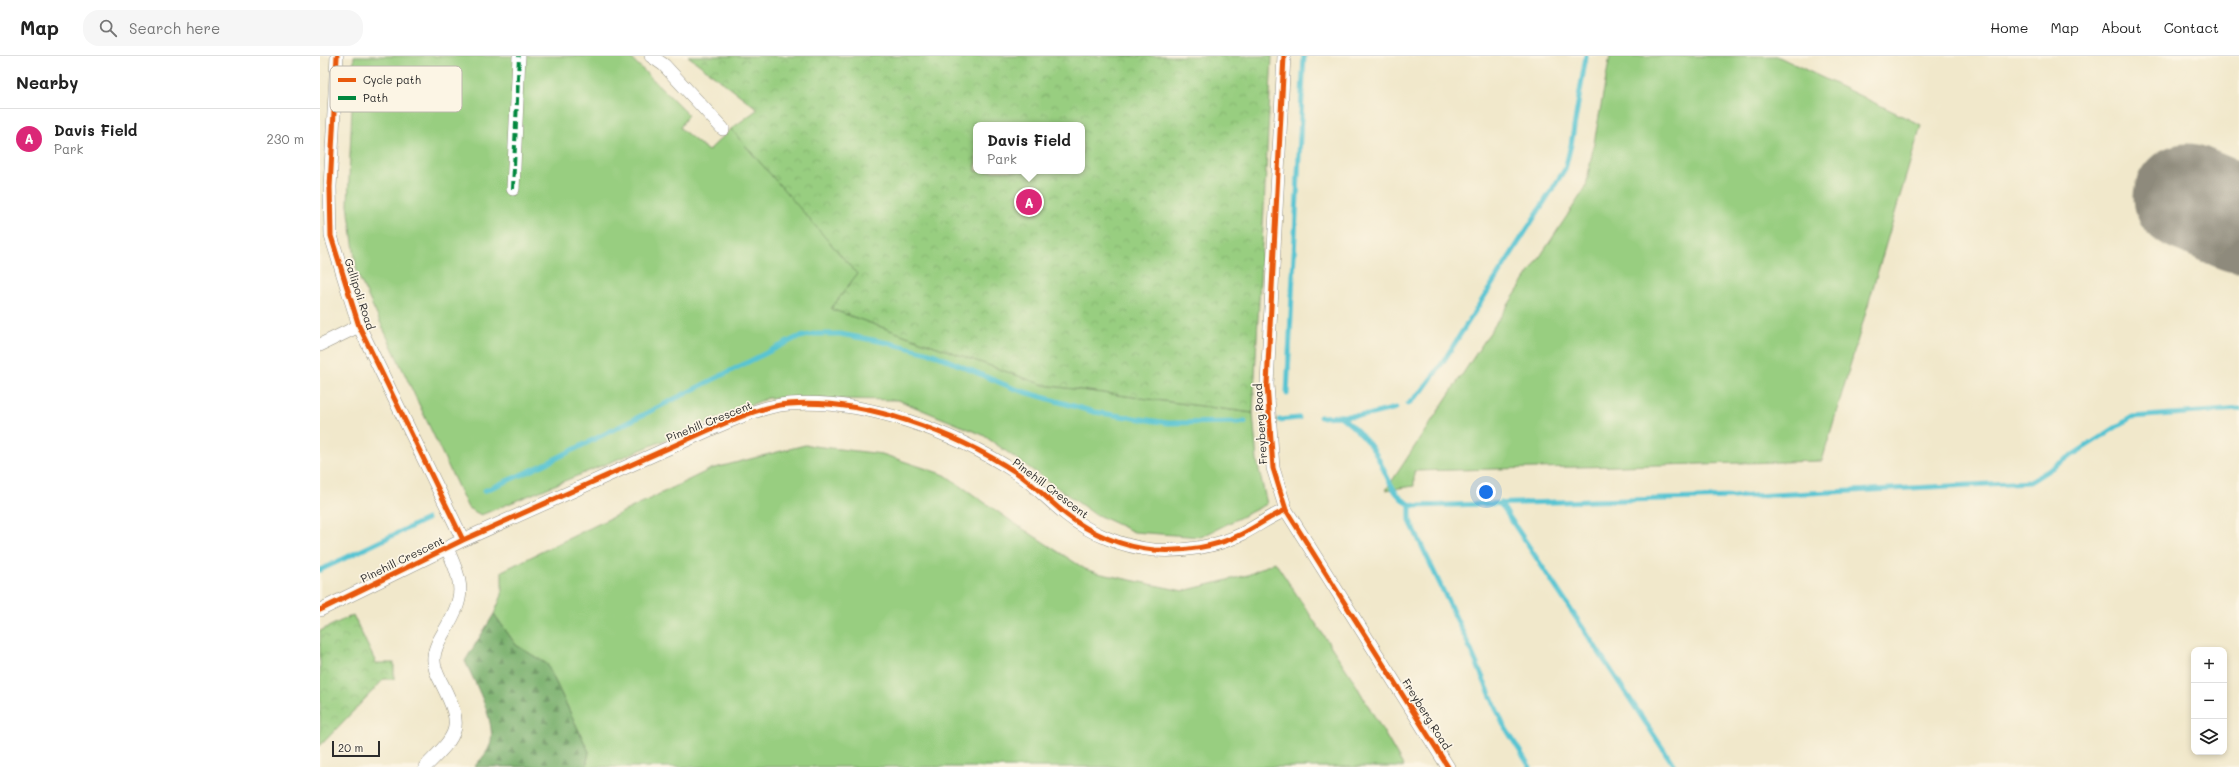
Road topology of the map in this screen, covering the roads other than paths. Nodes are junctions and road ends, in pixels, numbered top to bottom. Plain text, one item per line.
1 (337, 56) edge
2 (519, 56) edge
3 (651, 56) edge
4 (1284, 56) edge
5 (336, 66) edge
6 (334, 112) edge
7 (723, 129) dead end
8 (513, 189) dead end
9 (359, 326) junction
10 (320, 345) edge
11 (1286, 510) junction
12 (463, 540) junction
13 (447, 548) junction
14 (320, 610) edge
15 (425, 767) edge
16 (1448, 767) edge

1 - 5 street, Gallipoli Road
2 - 8 street
3 - 7 street
4 - 11 street, Freyberg Road
6 - 9 street, Gallipoli Road
9 - 10 street
9 - 12 street, Gallipoli Road
11 - 12 street, Pinehill Crescent
11 - 16 street, Freyberg Road
12 - 13 street, Pinehill Crescent
13 - 14 street, Pinehill Crescent
13 - 15 street

